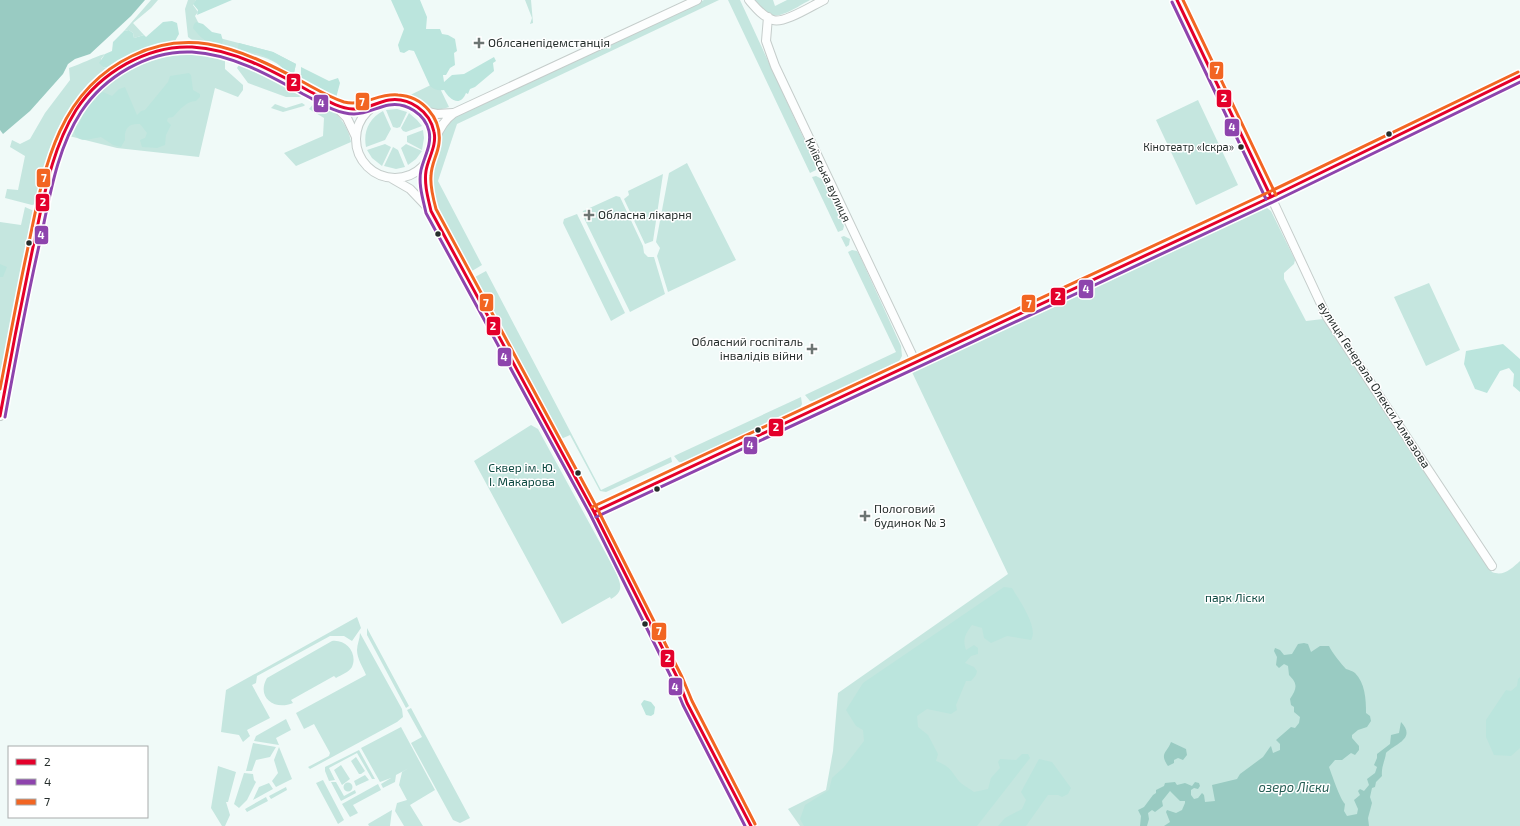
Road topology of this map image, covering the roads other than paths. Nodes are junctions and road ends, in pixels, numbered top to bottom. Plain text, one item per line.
1 (697, 0) edge
2 (749, 0) edge
3 (824, 0) edge
4 (1180, 1) edge
5 (768, 17) junction
6 (1520, 76) edge
7 (331, 103) junction
8 (374, 106) junction
9 (422, 110) junction
10 (454, 113) junction
11 (356, 138) junction
12 (435, 140) junction
13 (430, 158) junction
14 (391, 178) junction
15 (1271, 197) junction
16 (430, 211) junction
17 (915, 361) junction
18 (0, 416) edge
19 (594, 512) junction
20 (1492, 566) dead end
21 (751, 826) edge

1 - 10 street
2 - 5 street
3 - 5 street
4 - 15 main road, вулиця Генерала Олекси Алмазова
5 - 17 street, Київська вулиця
6 - 15 street
7 - 8 street
7 - 11 street
7 - 18 street
8 - 9 street
8 - 11 street
9 - 10 street
9 - 12 street
10 - 12 street
11 - 14 street
12 - 13 street
13 - 14 street
13 - 16 street
14 - 16 street
15 - 17 main road
15 - 20 street, вулиця Генерала Олекси Алмазова
16 - 19 street
17 - 19 main road
19 - 21 street

